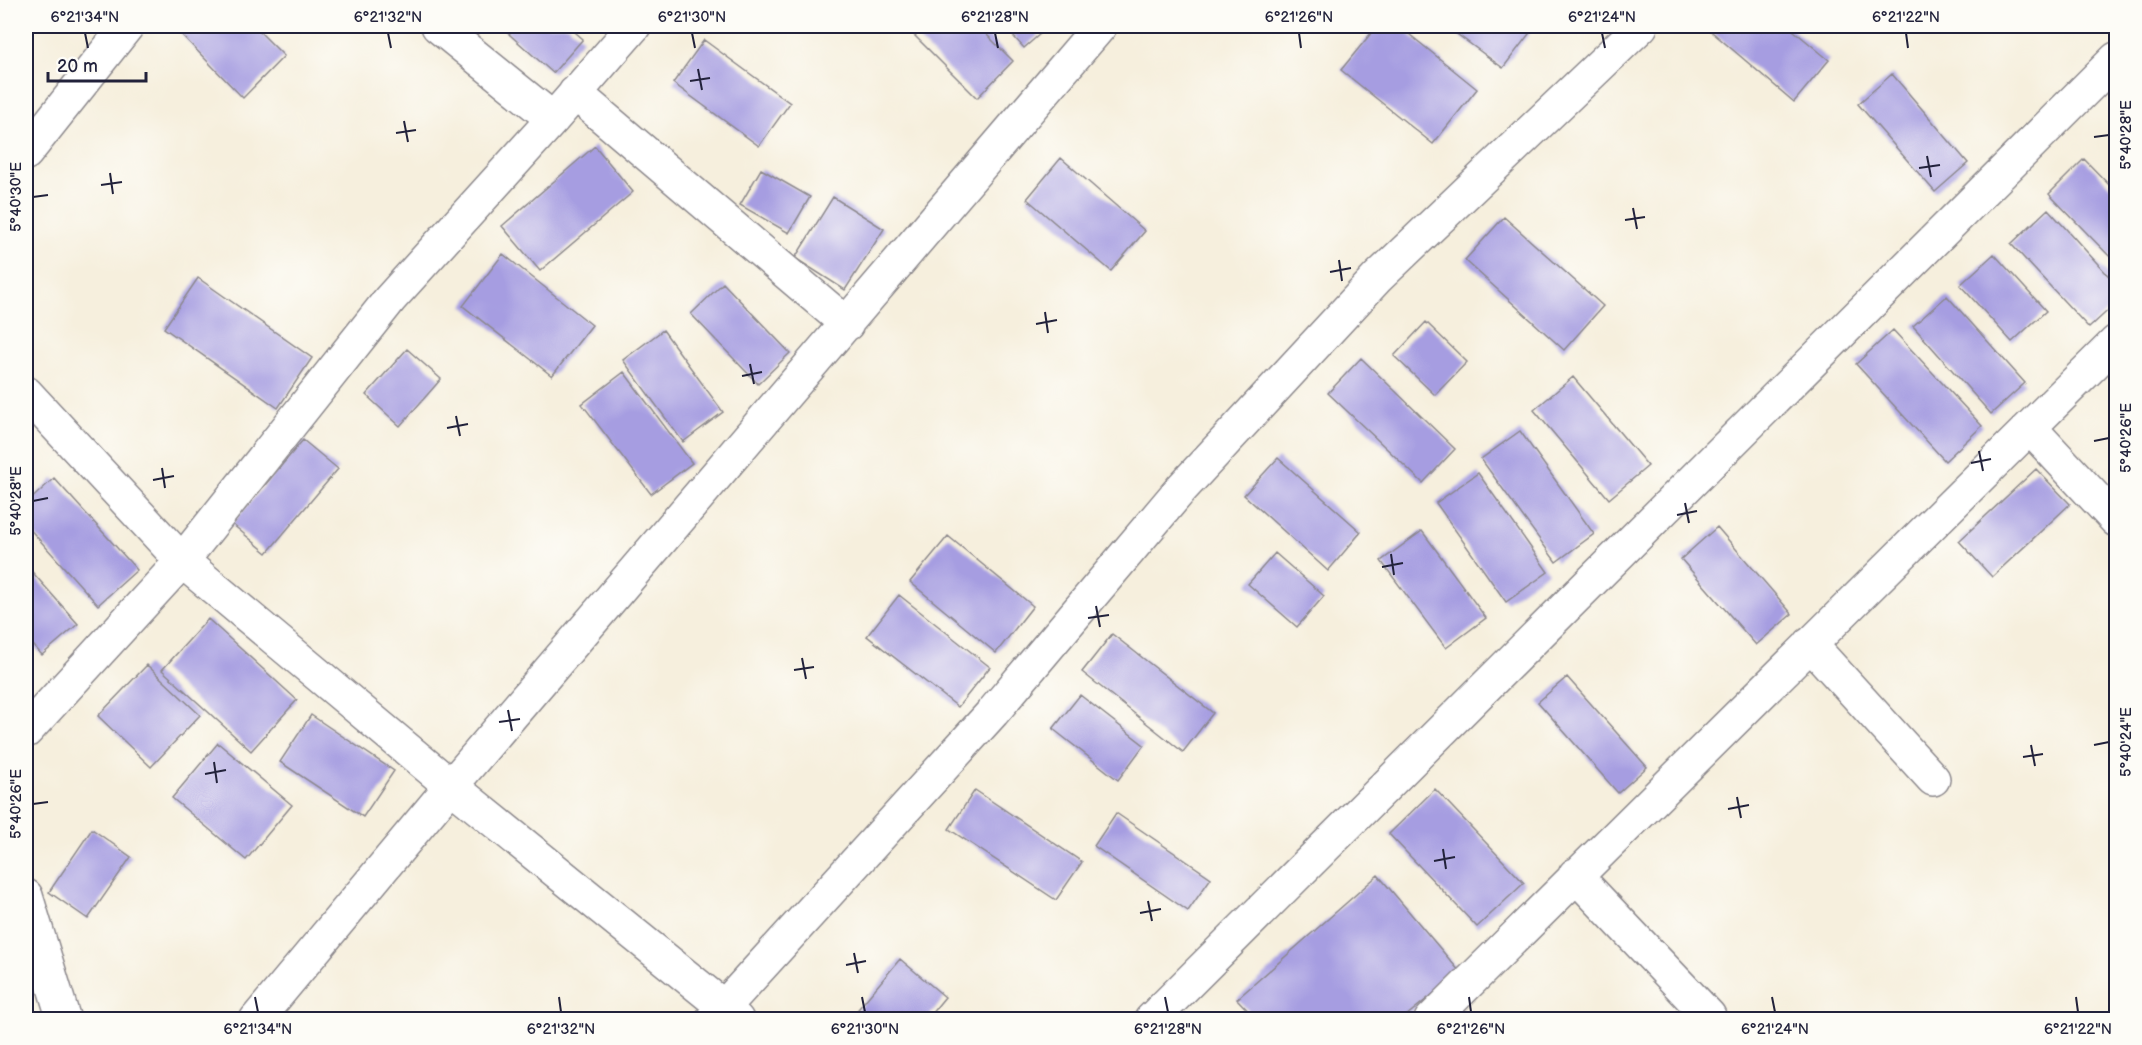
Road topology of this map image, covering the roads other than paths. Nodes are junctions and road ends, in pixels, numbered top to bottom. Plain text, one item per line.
1 (127, 26) edge
2 (438, 26) edge
3 (634, 26) edge
4 (1100, 26) edge
5 (1641, 26) edge
6 (2113, 69) edge
7 (575, 93) junction
8 (553, 119) junction
9 (26, 153) edge
10 (847, 324) junction
11 (2116, 342) edge
12 (26, 393) edge
13 (2030, 428) junction
14 (2116, 520) edge
15 (182, 561) junction
16 (1810, 644) junction
17 (26, 731) edge
18 (1933, 779) dead end
19 (451, 786) junction
20 (1575, 875) junction
21 (26, 896) edge
22 (724, 1015) edge
23 (1709, 1016) dead end
24 (64, 1020) edge
25 (256, 1020) edge
26 (1151, 1020) edge
27 (1431, 1020) edge

1 - 9 street
2 - 8 street
3 - 7 street
4 - 10 street
5 - 22 street
6 - 26 street
7 - 8 street
7 - 10 street
8 - 15 street
10 - 19 street
11 - 13 street
12 - 15 street
13 - 14 street
13 - 16 street
15 - 17 street
15 - 19 street
16 - 18 street
16 - 20 street
19 - 22 street
19 - 25 street
20 - 23 street
20 - 27 street
21 - 24 street

